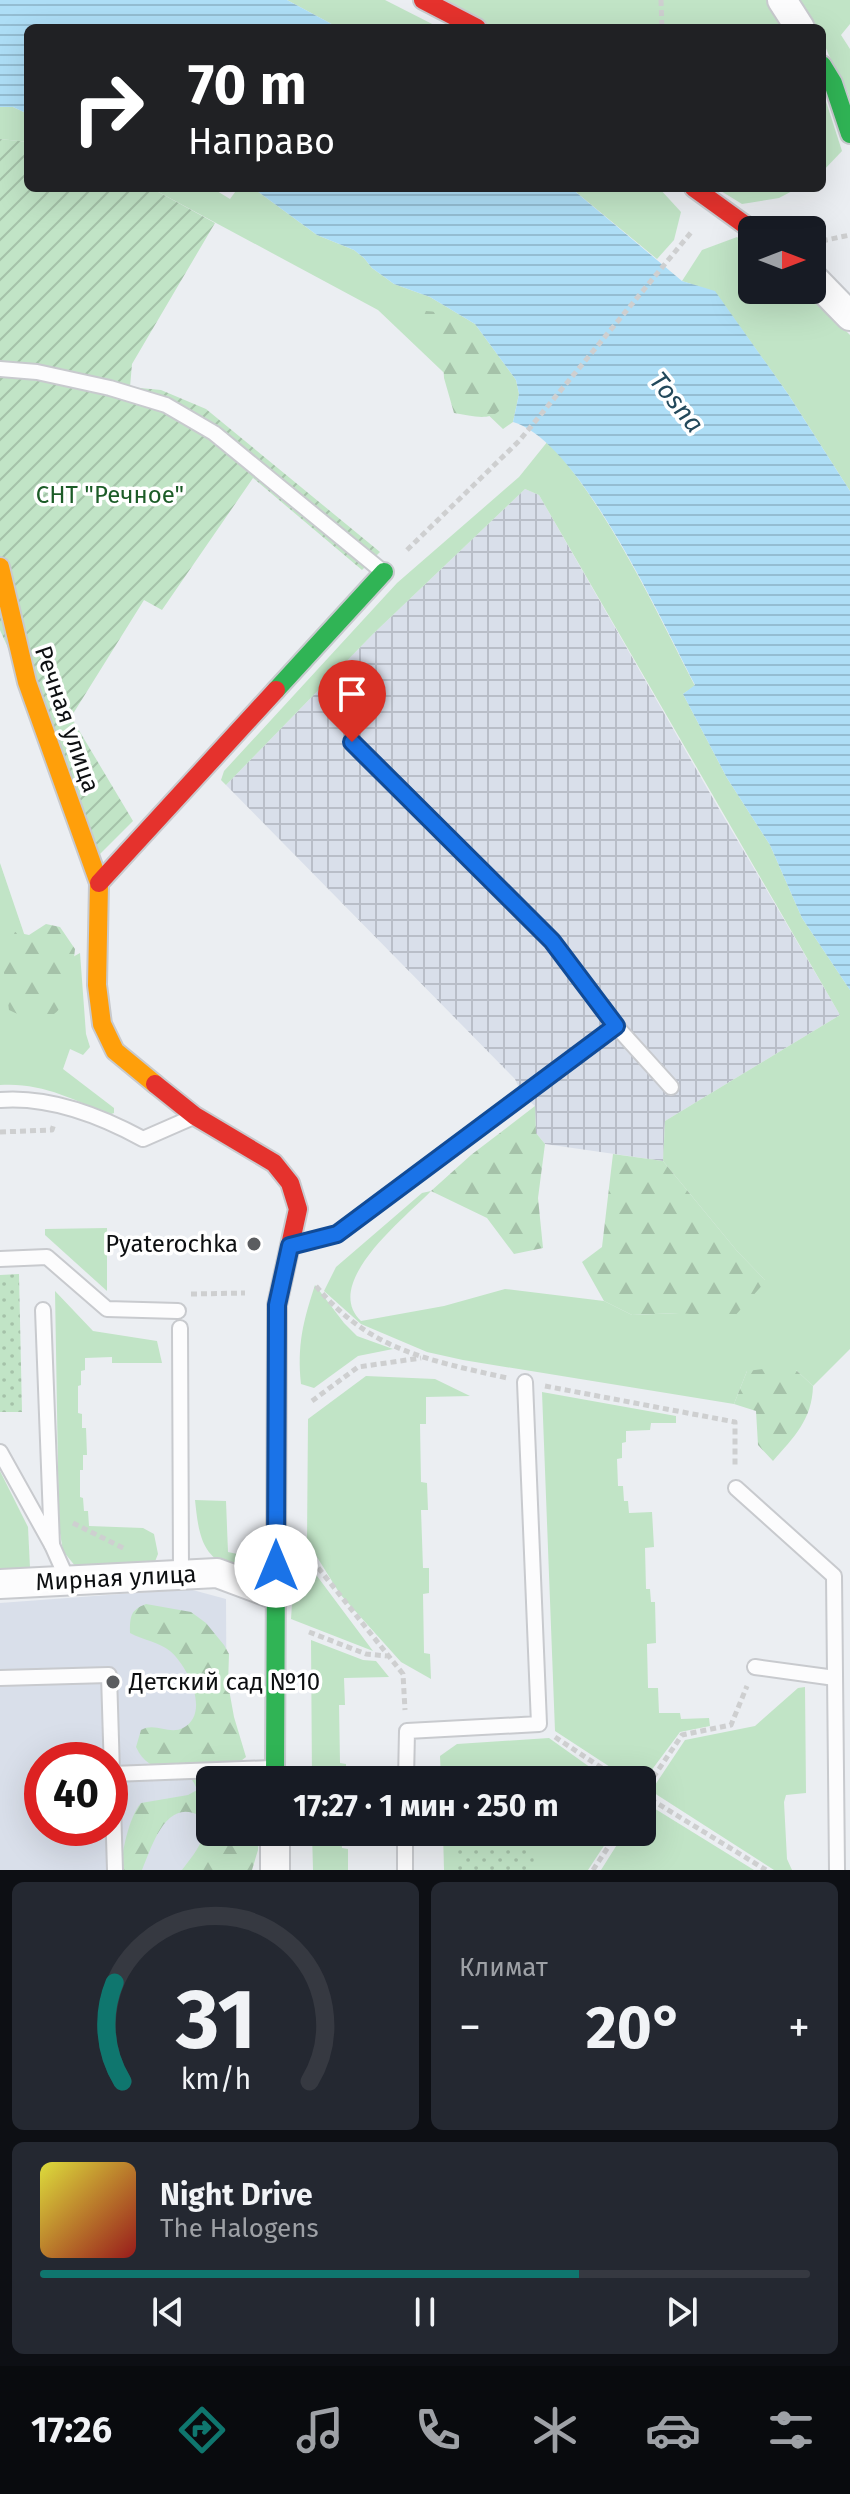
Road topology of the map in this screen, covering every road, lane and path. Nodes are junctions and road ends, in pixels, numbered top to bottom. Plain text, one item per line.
1 (423, 0) edge
2 (661, 0) edge
3 (782, 0) edge
4 (469, 24) edge
5 (662, 24) edge
6 (797, 24) edge
7 (826, 72) edge
8 (850, 134) edge
9 (700, 192) edge
10 (738, 220) edge
11 (850, 235) edge
12 (826, 240) edge
13 (679, 249) dead end
14 (826, 291) edge
15 (850, 316) edge
16 (0, 369) edge
17 (0, 567) edge
18 (384, 572) junction
19 (352, 742) dead end
20 (99, 883) junction
21 (616, 1026) junction
22 (671, 1087) dead end
23 (0, 1100) edge
24 (60, 1105) junction
25 (195, 1116) junction
26 (0, 1132) edge
27 (290, 1246) junction
28 (0, 1259) edge
29 (212, 1294) dead end
30 (240, 1294) dead end
31 (43, 1310) dead end
32 (178, 1311) dead end
33 (180, 1328) dead end
34 (422, 1358) dead end
35 (525, 1382) dead end
36 (277, 1427) junction
37 (0, 1452) edge
38 (736, 1488) dead end
39 (51, 1518) junction
40 (52, 1545) junction
41 (128, 1550) dead end
42 (309, 1556) dead end
43 (181, 1575) junction
44 (68, 1581) junction
45 (0, 1584) edge
46 (276, 1607) junction
47 (388, 1656) junction
48 (755, 1667) joint
49 (0, 1678) edge
50 (835, 1678) junction
51 (539, 1724) junction
52 (407, 1731) junction
53 (111, 1742) edge
54 (275, 1766) edge
55 (406, 1766) edge
56 (598, 1766) edge
57 (656, 1773) edge
58 (128, 1774) edge
59 (196, 1774) edge
60 (656, 1803) edge
61 (114, 1846) edge
62 (275, 1846) edge
63 (405, 1846) edge
64 (609, 1846) edge
65 (115, 1870) edge
66 (275, 1870) edge
67 (405, 1870) edge
68 (593, 1870) edge
69 (766, 1870) edge
70 (837, 1870) edge

1 - 4 street
2 - 5 path
3 - 6 street
7 - 8 street
9 - 10 street
11 - 12 path
13 - 18 path
14 - 15 street
16 - 18 lane
17 - 20 street, Речная улица
18 - 20 street
19 - 21 lane
20 - 25 street
21 - 22 lane
21 - 27 lane
23 - 24 lane
24 - 25 lane
24 - 26 path
25 - 27 street
27 - 36 street
28 - 32 lane
29 - 30 path
31 - 39 lane
33 - 43 lane
34 - 36 path
35 - 51 lane
36 - 46 street
37 - 40 lane
38 - 50 lane
39 - 40 lane
39 - 41 path
40 - 44 lane
42 - 47 path
43 - 44 street, Мирная улица
43 - 46 street, Мирная улица
44 - 45 street, Мирная улица
46 - 47 path
46 - 54 street
47 - 52 path
48 - 50 lane
48 - 57 path
49 - 53 lane
50 - 70 lane
51 - 52 lane
51 - 56 path
52 - 55 lane
58 - 59 lane
60 - 69 path
61 - 65 lane
62 - 66 street
63 - 67 lane
64 - 68 path

